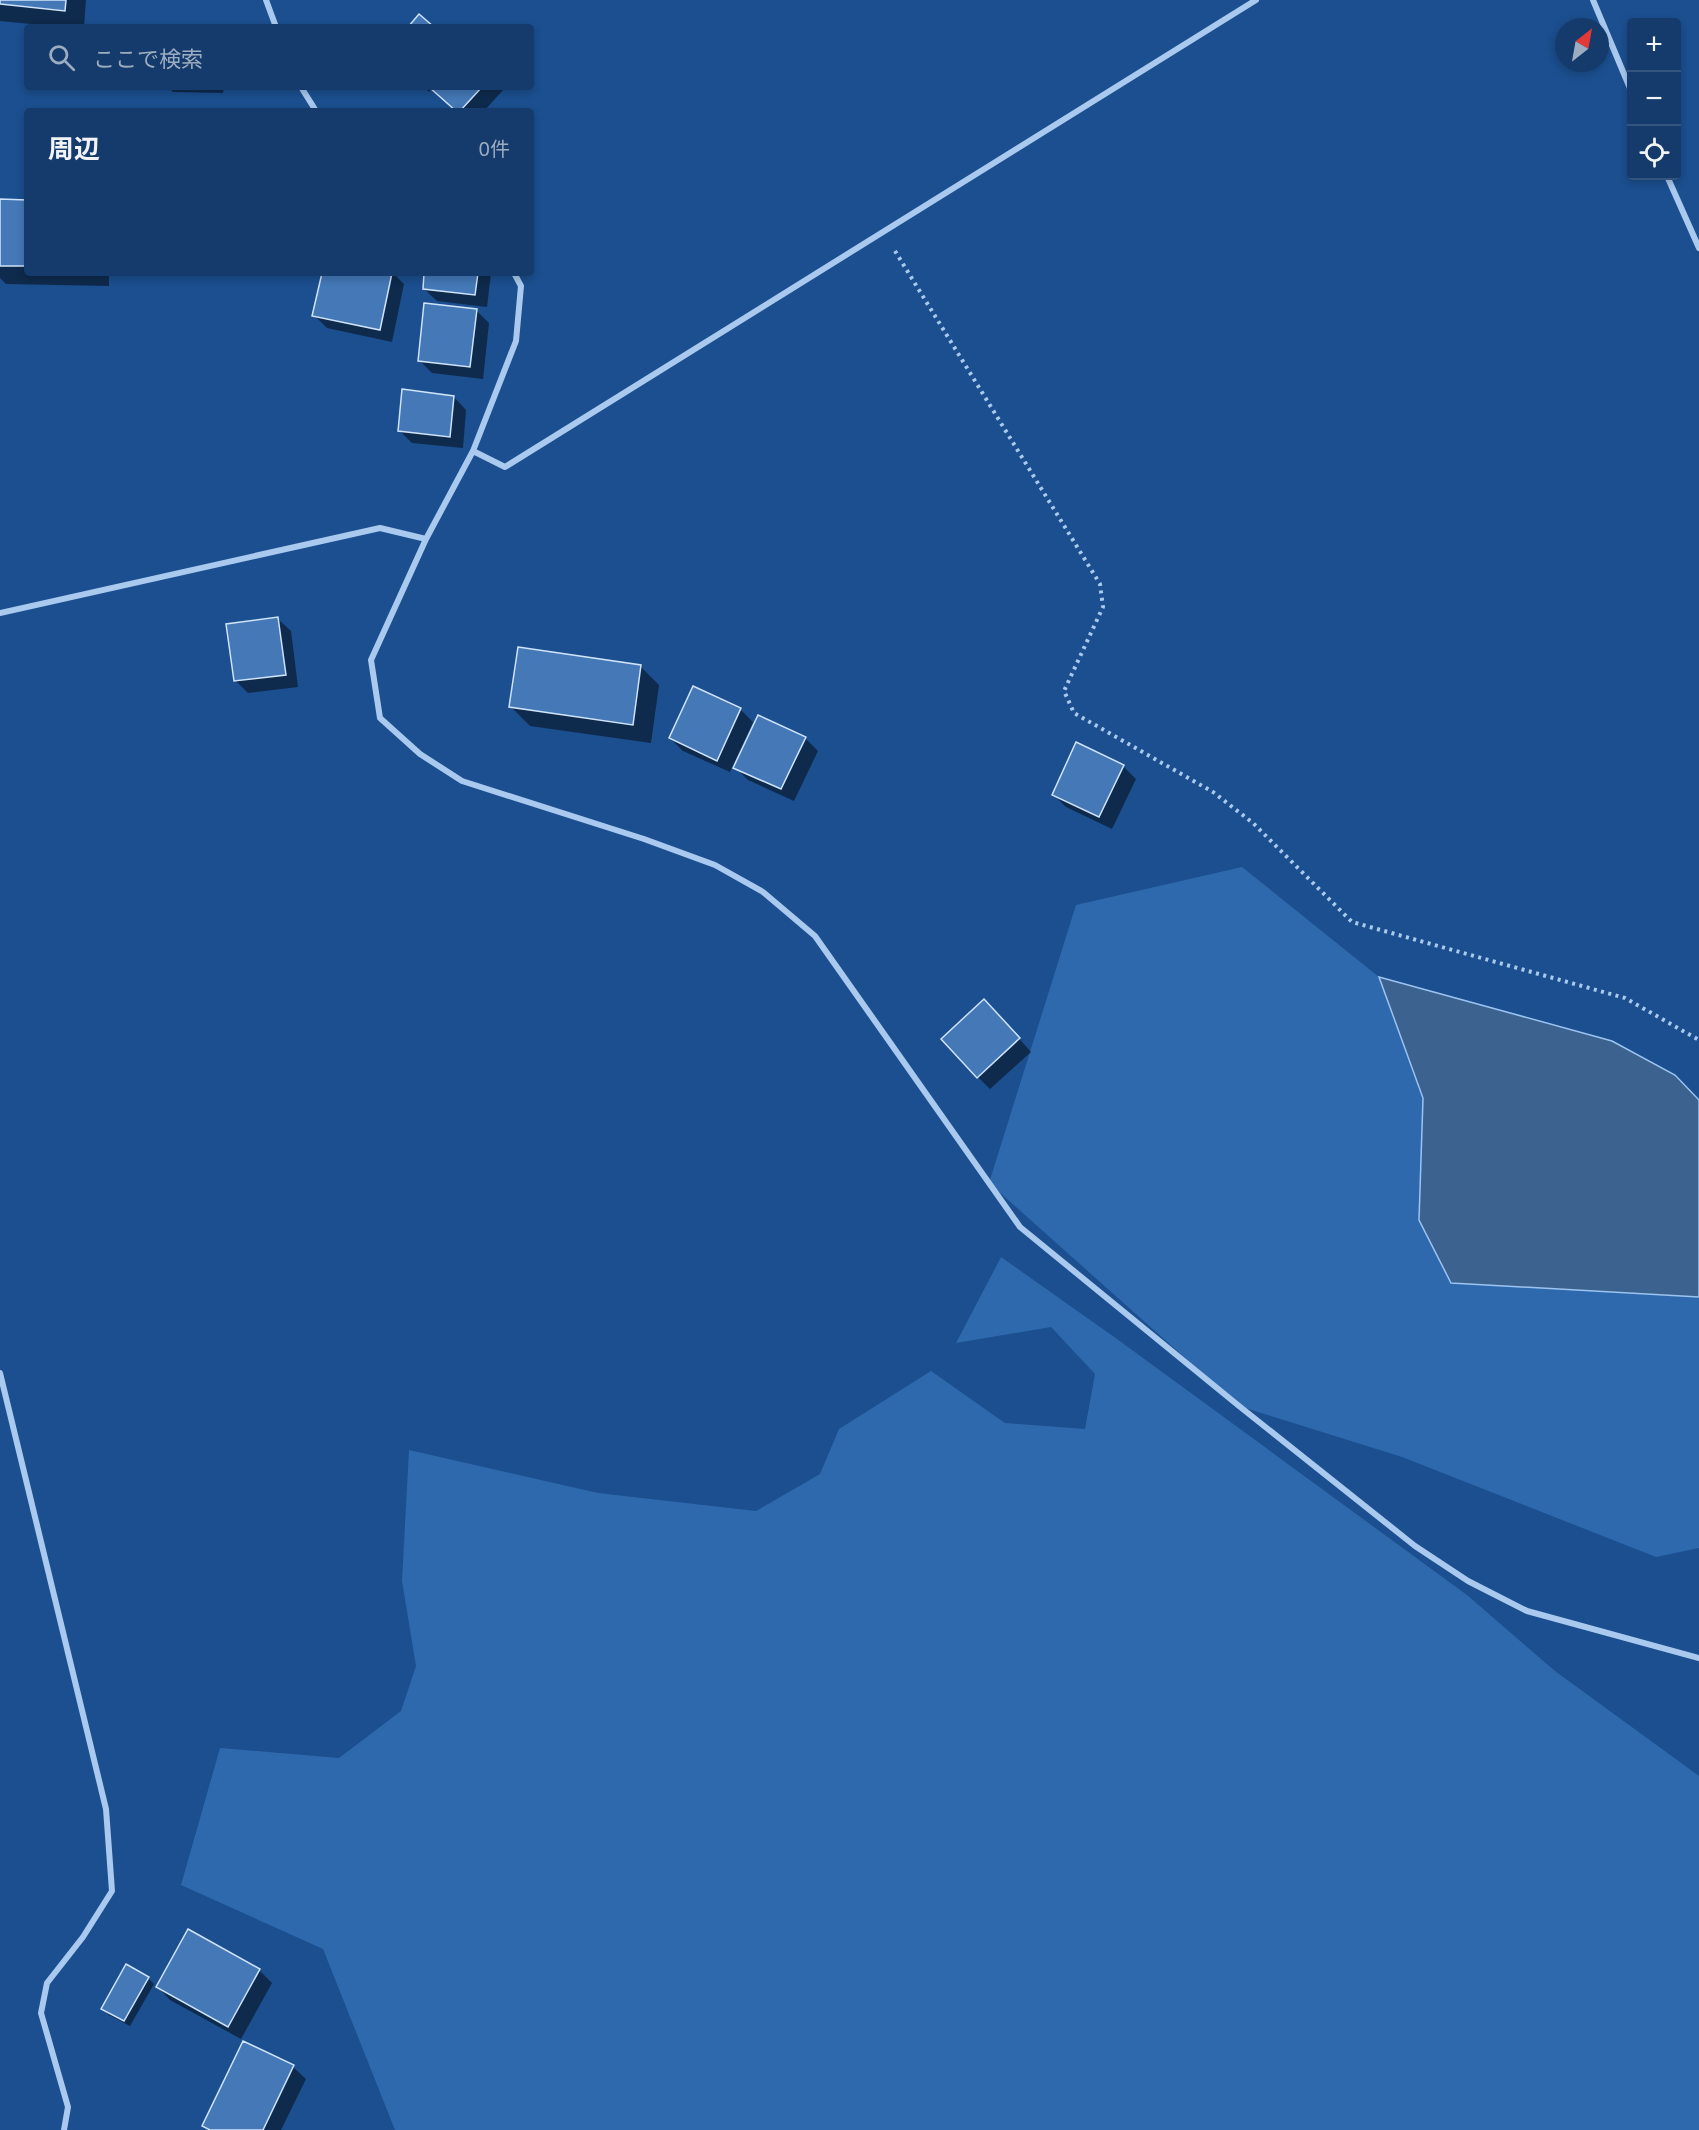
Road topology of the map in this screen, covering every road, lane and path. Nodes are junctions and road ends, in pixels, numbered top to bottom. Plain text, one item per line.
1 (266, 0) edge
2 (1256, 0) edge
3 (1593, 0) edge
4 (275, 24) edge
5 (1627, 81) edge
6 (303, 90) edge
7 (314, 108) edge
8 (1669, 180) edge
9 (883, 232) junction
10 (1699, 248) edge
11 (516, 276) edge
12 (473, 451) junction
13 (426, 539) junction
14 (0, 613) edge
15 (1699, 1040) edge
16 (0, 1373) edge
17 (1699, 1649) edge
18 (1697, 1657) edge
19 (63, 2130) edge

1 - 4 street
2 - 9 street
3 - 5 street
6 - 7 street
8 - 10 street
9 - 12 street
9 - 15 path
11 - 12 street
12 - 13 street
13 - 14 street
13 - 18 street
16 - 19 street
17 - 18 street

